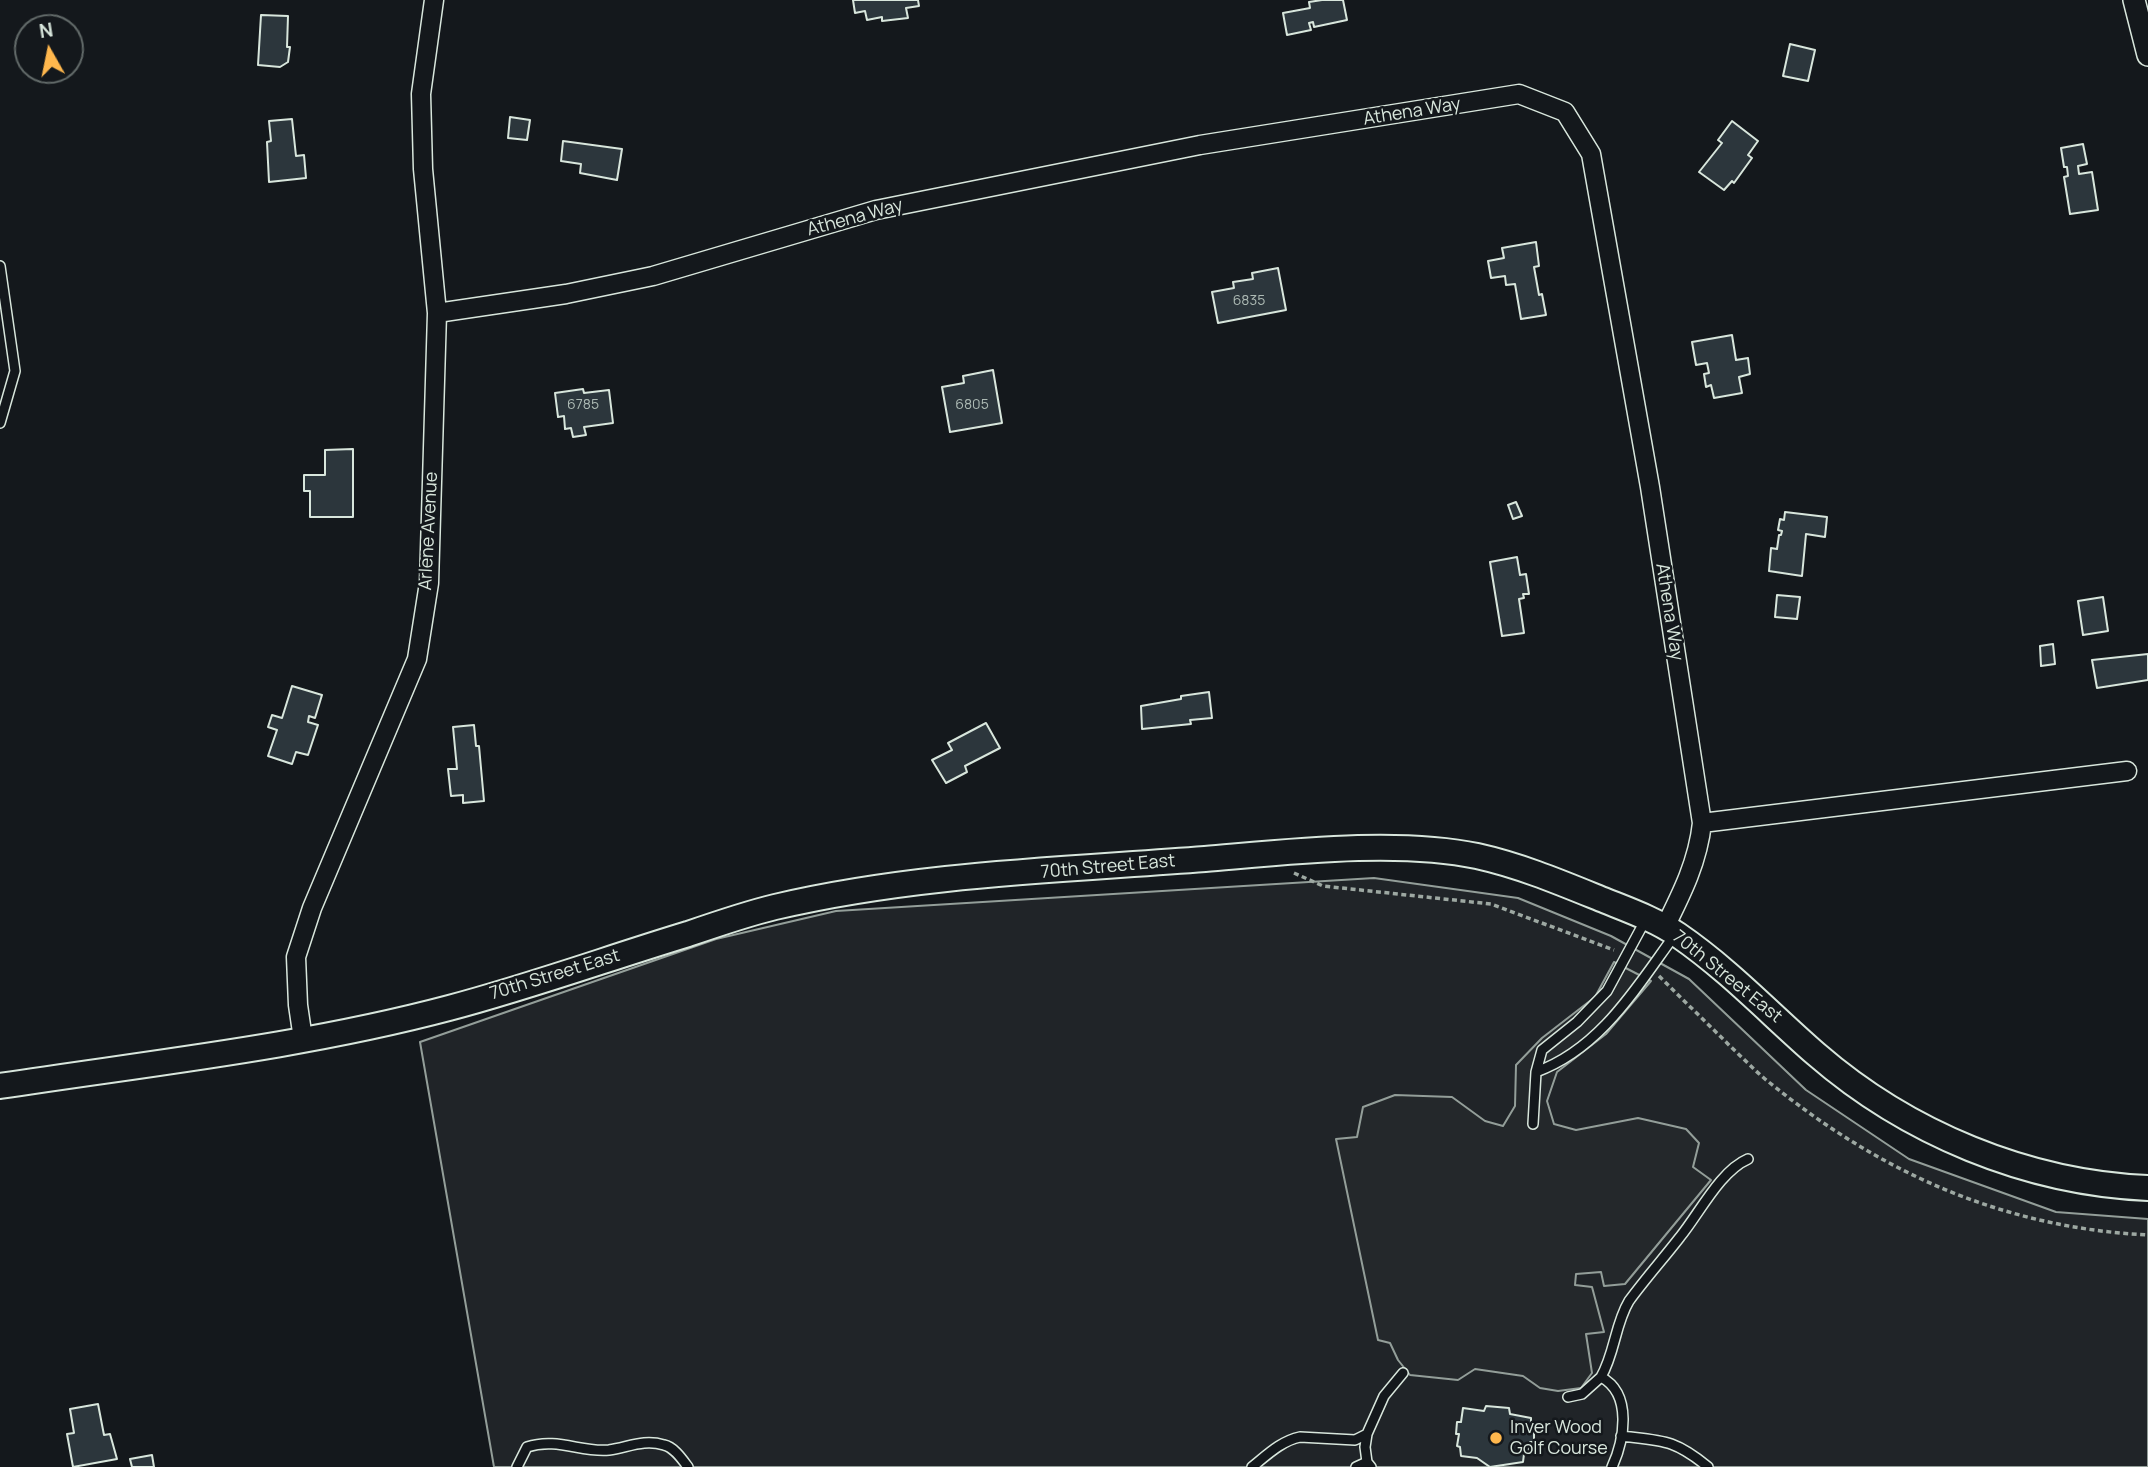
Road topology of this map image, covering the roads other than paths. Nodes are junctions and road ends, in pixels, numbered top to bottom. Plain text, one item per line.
1 (434, 0) edge
2 (2134, 0) edge
3 (2148, 55) edge
4 (0, 265) edge
5 (437, 313) junction
6 (0, 423) edge
7 (2127, 771) dead end
8 (1702, 823) junction
9 (1663, 926) junction
10 (303, 1040) junction
11 (1536, 1072) junction
12 (0, 1086) edge
13 (1533, 1124) dead end
14 (1748, 1160) dead end
15 (2148, 1188) edge
16 (1403, 1373) dead end
17 (1601, 1377) junction
18 (1568, 1397) dead end
19 (1367, 1434) junction
20 (1621, 1436) junction
21 (1369, 1464) edge
22 (517, 1467) edge
23 (688, 1467) edge
24 (1252, 1467) edge
25 (1356, 1467) edge
26 (1612, 1467) edge
27 (1708, 1467) edge

1 - 5 street, Arlene Avenue
2 - 3 street
4 - 6 lane
5 - 8 street, Athena Way
5 - 10 street, Arlene Avenue
7 - 8 street
8 - 9 street, Athena Way
9 - 10 main road, 70th Street East
9 - 11 lane
9 - 11 lane
9 - 15 main road, 70th Street East
10 - 12 main road, 70th Street East
11 - 13 lane
14 - 17 lane
16 - 19 lane
17 - 18 lane
17 - 20 lane
19 - 21 lane
19 - 24 lane
20 - 26 lane
20 - 27 lane
21 - 25 lane
22 - 23 lane

